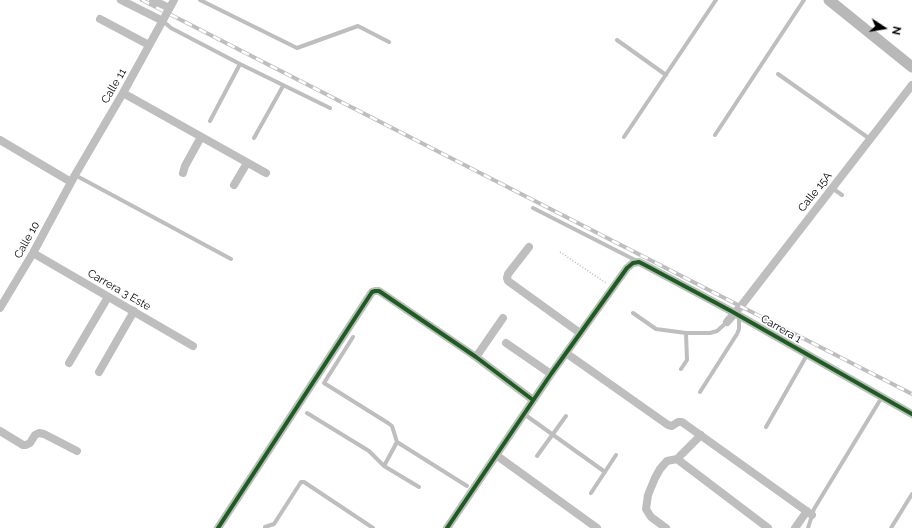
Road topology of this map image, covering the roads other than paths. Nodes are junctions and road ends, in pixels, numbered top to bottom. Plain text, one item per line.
1 (121, 0) edge
2 (153, 0) edge
3 (174, 0) edge
4 (200, 0) edge
5 (716, 0) edge
6 (804, 0) edge
7 (829, 0) edge
8 (169, 8) junction
9 (100, 19) dead end
10 (163, 21) junction
11 (617, 40) dead end
12 (389, 42) dead end
13 (150, 45) junction
14 (240, 64) junction
15 (912, 67) edge
16 (778, 74) dead end
17 (666, 75) junction
18 (912, 85) edge
19 (283, 86) junction
20 (123, 93) junction
21 (330, 108) dead end
22 (210, 121) dead end
23 (715, 135) dead end
24 (201, 137) junction
25 (624, 137) dead end
26 (254, 138) dead end
27 (870, 139) junction
28 (0, 140) edge
29 (247, 162) junction
30 (183, 173) dead end
31 (266, 173) dead end
32 (75, 174) junction
33 (71, 182) junction
34 (234, 186) dead end
35 (832, 188) junction
36 (842, 195) dead end
37 (533, 208) dead end
38 (529, 247) dead end
39 (33, 253) junction
40 (231, 259) dead end
41 (639, 262) junction
42 (108, 296) junction
43 (0, 308) edge
44 (134, 311) junction
45 (633, 313) dead end
46 (737, 314) junction
47 (503, 318) dead end
48 (727, 322) joint
49 (686, 333) junction
50 (580, 334) junction
51 (353, 337) dead end
52 (506, 343) dead end
53 (193, 346) dead end
54 (566, 353) junction
55 (807, 355) junction
56 (476, 357) junction
57 (69, 363) dead end
58 (681, 370) dead end
59 (99, 372) dead end
60 (550, 374) junction
61 (700, 392) dead end
62 (882, 398) junction
63 (533, 400) junction
64 (307, 413) dead end
65 (524, 414) junction
66 (912, 414) edge
67 (566, 416) dead end
68 (766, 427) dead end
69 (0, 431) edge
70 (552, 434) junction
71 (700, 435) junction
72 (397, 442) junction
73 (77, 451) dead end
74 (496, 455) junction
75 (616, 455) dead end
76 (538, 456) dead end
77 (677, 459) junction
78 (384, 466) junction
79 (605, 472) junction
80 (419, 487) dead end
81 (470, 488) junction
82 (591, 493) dead end
83 (912, 494) edge
84 (810, 513) junction
85 (265, 527) edge
86 (218, 528) edge
87 (373, 528) edge
88 (447, 528) edge
89 (598, 528) edge
90 (666, 528) edge
91 (768, 528) edge
92 (795, 528) edge
93 (808, 528) edge
94 (891, 528) edge

1 - 10 street
2 - 8 street
3 - 8 street, Calle 11
4 - 12 lane
5 - 17 lane
6 - 23 lane
7 - 15 main road
8 - 10 street, Calle 11
9 - 13 street
10 - 13 street, Calle 11
10 - 14 lane
11 - 17 lane
13 - 20 street, Calle 11
14 - 19 lane
14 - 22 lane
16 - 27 lane
17 - 25 lane
18 - 27 street, Calle 15A
19 - 21 lane
19 - 26 lane
20 - 24 street
20 - 32 street, Calle 11
24 - 29 street
24 - 30 street
27 - 35 street, Calle 15A
28 - 33 street
29 - 31 street
29 - 34 street
32 - 33 street, Calle 11
32 - 40 lane
33 - 39 street, Calle 10
35 - 36 lane
35 - 46 street, Calle 15A
37 - 41 lane
38 - 50 street
39 - 42 street, Carrera 3 Este
39 - 43 street, Calle 10
41 - 46 street, Carrera 1
41 - 50 street
42 - 44 street, Carrera 3 Este
42 - 57 street
44 - 53 street, Carrera 3 Este
44 - 59 street
45 - 49 lane
46 - 48 street, Calle 15A
46 - 55 street, Carrera 1
46 - 61 lane
47 - 56 street
48 - 49 lane
49 - 58 lane
50 - 54 street
51 - 72 lane
52 - 60 street
54 - 60 street
54 - 71 street
55 - 62 street, Carrera 1
55 - 68 lane
56 - 63 street
56 - 86 street
60 - 63 street
62 - 66 street, Carrera 1
62 - 84 lane
63 - 65 street
64 - 78 lane
65 - 70 lane
65 - 74 street
67 - 70 lane
69 - 73 street
70 - 76 lane
70 - 79 lane
71 - 77 street
71 - 84 street
72 - 78 lane
72 - 81 lane
74 - 81 street
74 - 89 street
75 - 79 lane
77 - 90 street
77 - 91 street
78 - 80 lane
79 - 82 lane
81 - 88 street
83 - 94 lane
84 - 92 street
84 - 93 lane
85 - 87 lane

